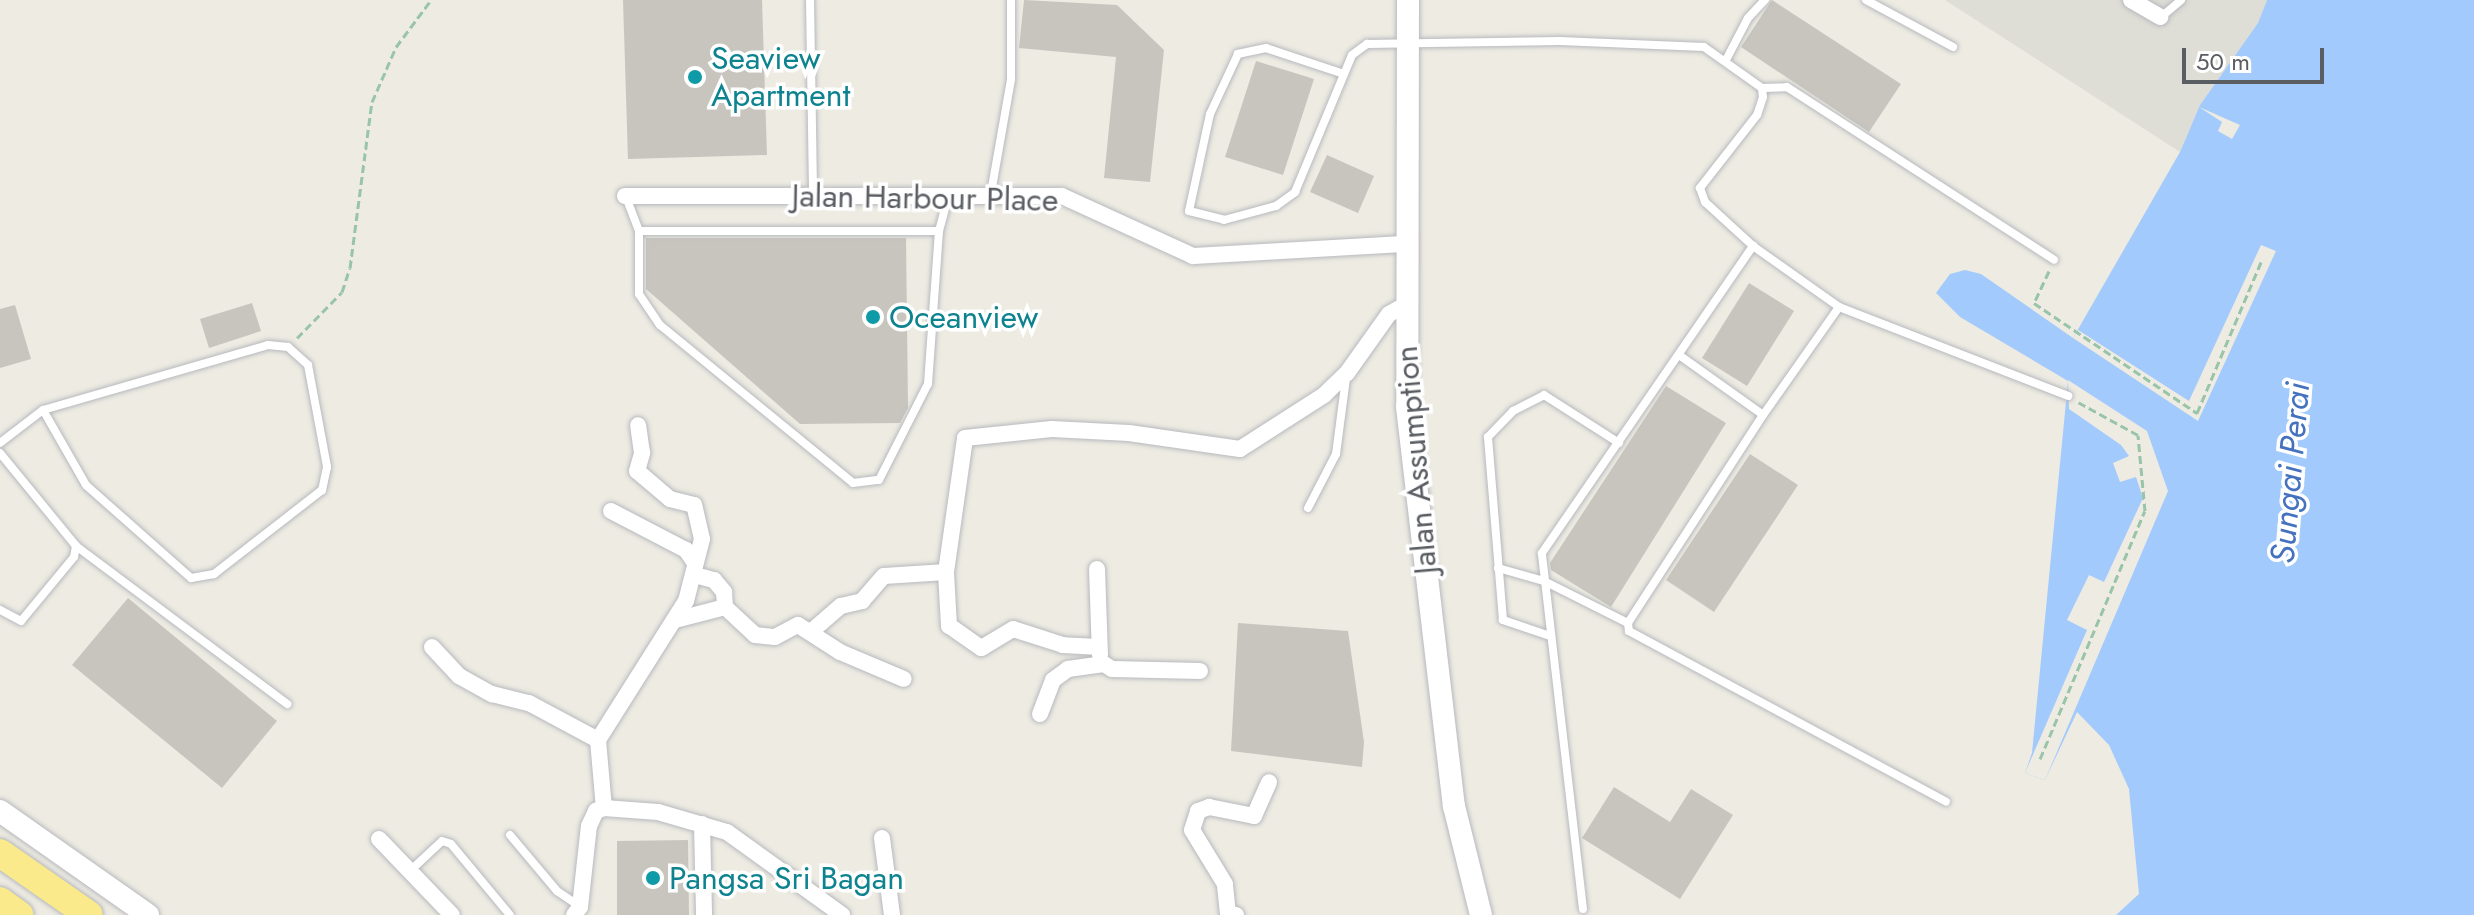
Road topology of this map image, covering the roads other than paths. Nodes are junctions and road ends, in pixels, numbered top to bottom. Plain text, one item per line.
1 (810, 0) edge
2 (1011, 0) edge
3 (1408, 0) edge
4 (1765, 0) edge
5 (1866, 0) edge
6 (2131, 0) edge
7 (2181, 0) edge
8 (2161, 17) joint
9 (1405, 41) junction
10 (1953, 47) dead end
11 (1726, 60) junction
12 (1344, 74) junction
13 (1762, 88) junction
14 (991, 193) junction
15 (813, 194) junction
16 (948, 195) junction
17 (625, 196) joint
18 (639, 231) junction
19 (939, 231) junction
20 (1404, 244) junction
21 (1753, 246) junction
22 (2054, 260) road end
23 (1405, 305) junction
24 (1839, 307) junction
25 (1679, 355) junction
26 (1347, 373) junction
27 (2068, 396) road end
28 (43, 410) junction
29 (1763, 415) junction
30 (638, 425) dead end
31 (0, 443) edge
32 (1619, 443) junction
33 (0, 453) edge
34 (1308, 508) dead end
35 (611, 511) dead end
36 (76, 546) junction
37 (1498, 568) junction
38 (695, 569) junction
39 (1097, 569) dead end
40 (946, 572) junction
41 (1544, 581) junction
42 (725, 607) junction
43 (0, 610) edge
44 (675, 620) junction
45 (1628, 623) junction
46 (813, 630) junction
47 (1550, 636) junction
48 (432, 647) dead end
49 (1101, 656) junction
50 (1200, 671) dead end
51 (904, 679) dead end
52 (287, 704) dead end
53 (1040, 714) dead end
54 (598, 740) junction
55 (1269, 782) dead end
56 (1946, 802) dead end
57 (604, 808) junction
58 (0, 811) edge
59 (702, 824) junction
60 (510, 835) dead end
61 (0, 838) edge
62 (882, 838) dead end
63 (379, 839) dead end
64 (0, 853) edge
65 (411, 870) junction
66 (37, 877) junction
67 (0, 901) edge
68 (1583, 909) dead end
69 (577, 911) edge
70 (19, 915) edge
71 (89, 915) edge
72 (148, 915) edge
73 (452, 915) edge
74 (510, 915) edge
75 (704, 915) edge
76 (842, 915) edge
77 (892, 915) edge
78 (1236, 915) edge
79 (1481, 915) edge

1 - 15 lane
2 - 14 lane
3 - 9 street, Jalan Assumption
4 - 11 lane
5 - 10 lane
6 - 8 street
7 - 8 lane
9 - 11 lane
9 - 12 lane
9 - 20 street, Jalan Assumption
11 - 13 lane
12 - 12 lane
13 - 21 lane
13 - 22 lane
14 - 16 street, Jalan Harbour Place
14 - 20 street, Jalan Harbour Place
15 - 16 street, Jalan Harbour Place
15 - 17 street, Jalan Harbour Place
16 - 19 lane
17 - 18 lane
18 - 19 lane
18 - 19 lane
20 - 23 street, Jalan Assumption
21 - 24 lane
21 - 25 lane
23 - 26 street
23 - 79 street, Jalan Assumption
24 - 27 lane
24 - 29 lane
25 - 29 lane
25 - 32 lane
26 - 34 lane
26 - 40 street
28 - 28 lane
28 - 31 lane
29 - 45 lane
30 - 38 street
32 - 37 lane
32 - 41 lane
33 - 36 lane
35 - 38 street
36 - 43 lane
36 - 52 lane
37 - 41 lane
37 - 47 lane
38 - 42 street
38 - 44 street
39 - 49 street
40 - 46 street
40 - 49 street
41 - 45 lane
41 - 47 lane
42 - 44 street
42 - 46 street
44 - 54 street
45 - 56 lane
46 - 51 street
47 - 68 lane
48 - 54 street
49 - 50 street
49 - 53 street
54 - 57 street
55 - 78 street
57 - 59 street
57 - 69 street
58 - 72 street
59 - 75 street
59 - 76 street
60 - 69 lane
61 - 66 highway
62 - 77 street
63 - 65 street
64 - 66 highway
65 - 73 street
65 - 74 lane
66 - 71 highway
67 - 70 highway

